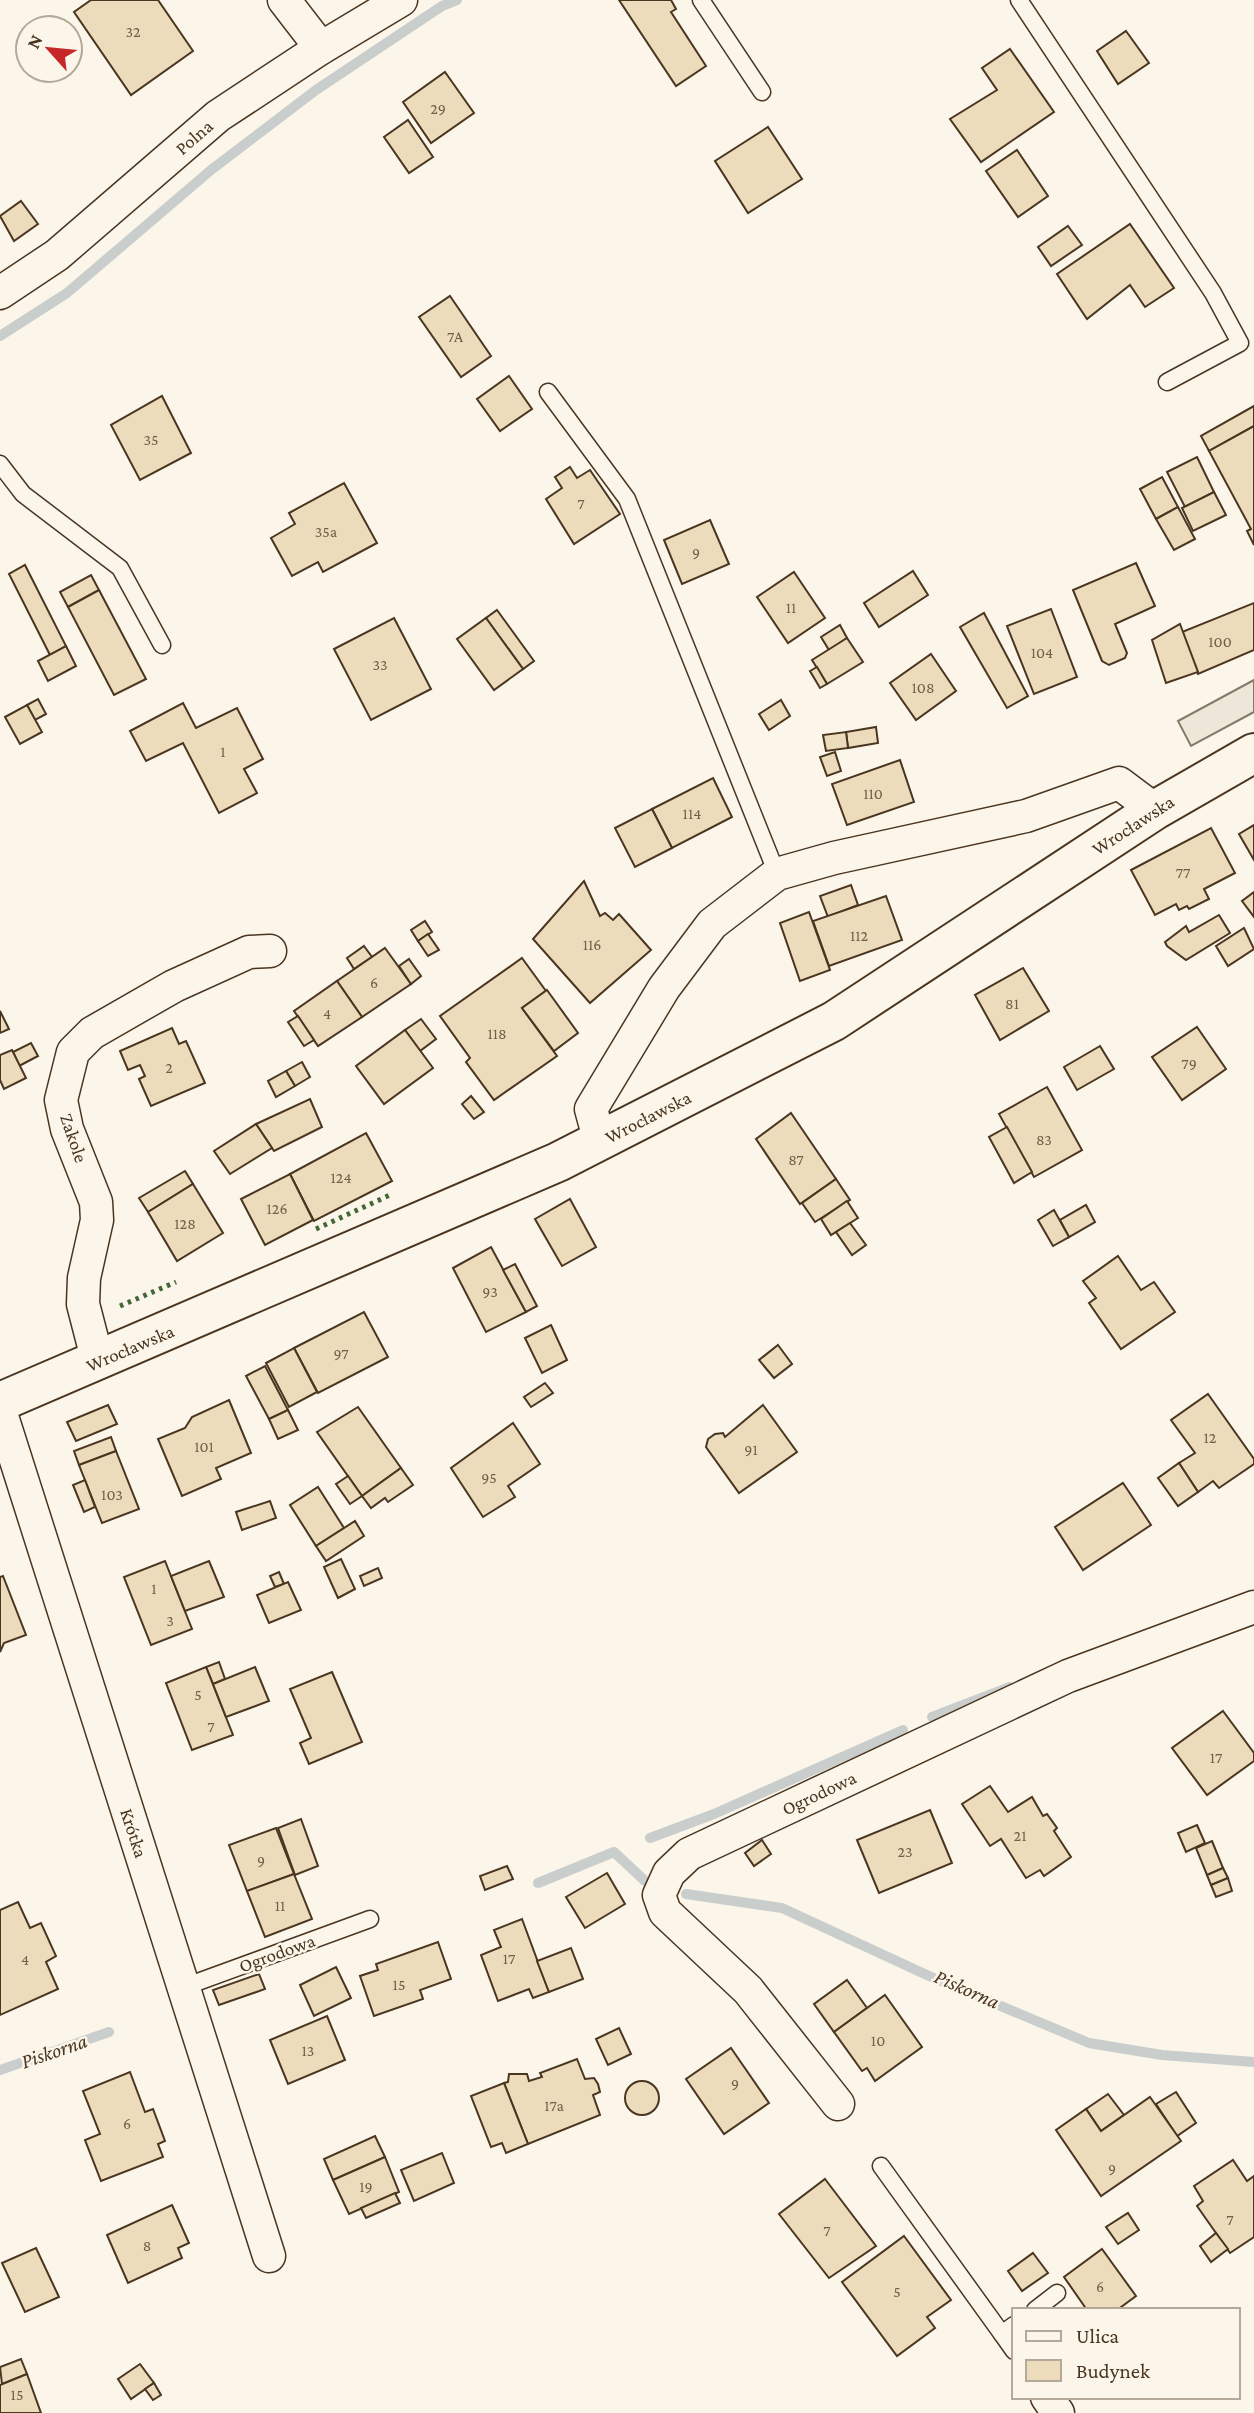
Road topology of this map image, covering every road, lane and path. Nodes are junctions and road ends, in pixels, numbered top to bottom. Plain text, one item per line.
1 (284, 0) edge
2 (401, 0) edge
3 (701, 0) edge
4 (1019, 0) edge
5 (321, 48) junction
6 (762, 92) dead end
7 (0, 293) edge
8 (1167, 382) dead end
9 (548, 392) dead end
10 (0, 464) edge
11 (162, 645) dead end
12 (1254, 753) edge
13 (1155, 810) junction
14 (777, 874) junction
15 (270, 951) dead end
16 (600, 1142) junction
17 (98, 1362) junction
18 (0, 1402) edge
19 (0, 1410) edge
20 (1254, 1607) edge
21 (370, 1919) dead end
22 (184, 1987) junction
23 (838, 2105) dead end
24 (881, 2166) dead end
25 (269, 2256) dead end
26 (1057, 2293) dead end
27 (1038, 2308) edge
28 (1008, 2329) edge

1 - 5 street
2 - 5 street, Polna
3 - 6 lane
4 - 8 lane
5 - 7 street, Polna
9 - 14 lane
10 - 11 lane
12 - 13 main road, Wrocławska
13 - 14 street
13 - 16 main road, Wrocławska
14 - 16 street
15 - 17 street, Zakole
16 - 17 main road, Wrocławska
17 - 18 main road, Wrocławska
19 - 22 street, Krótka
20 - 23 street, Ogrodowa
21 - 22 lane, Ogrodowa
22 - 25 street, Krótka
24 - 28 lane
26 - 27 lane

